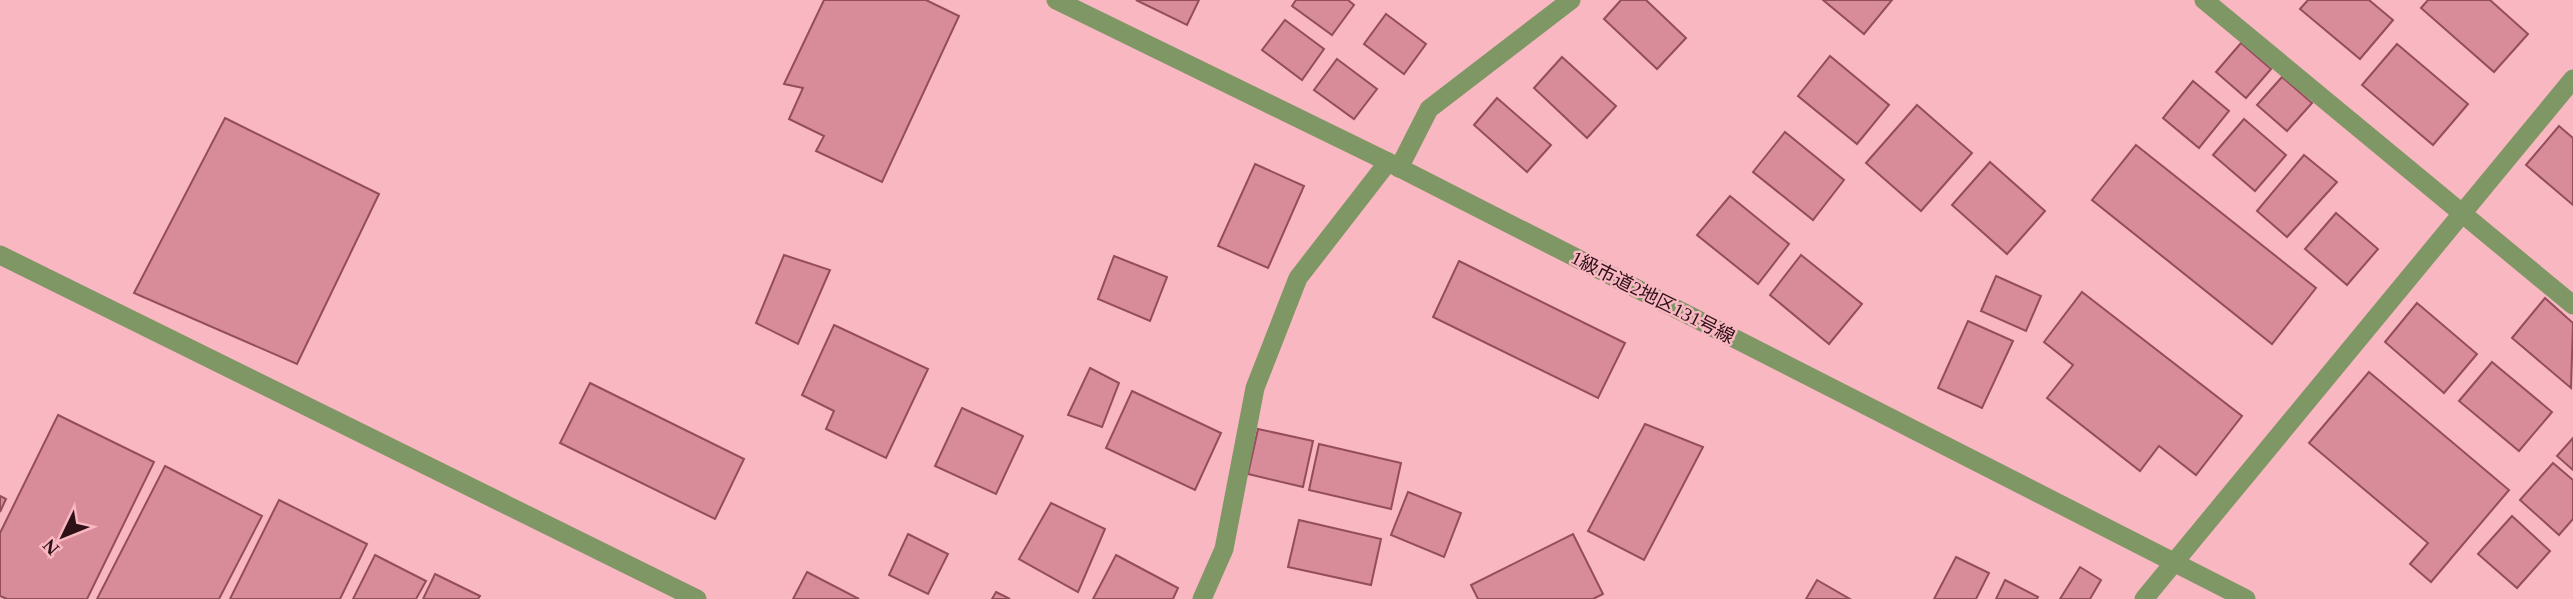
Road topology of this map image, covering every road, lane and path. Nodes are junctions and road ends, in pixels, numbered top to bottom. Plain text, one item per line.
1 (1056, 0) edge
2 (1571, 0) edge
3 (2204, 0) edge
4 (2573, 79) edge
5 (1393, 165) junction
6 (2463, 212) junction
7 (0, 255) edge
8 (2573, 304) edge
9 (2174, 562) junction
10 (698, 599) edge
11 (1202, 599) edge
12 (2144, 599) edge
13 (2246, 599) edge

1 - 5 street, 1級市道2地区131号線
2 - 5 street
3 - 6 street
4 - 6 street
5 - 9 street, 1級市道2地区131号線
5 - 11 street
6 - 8 street
6 - 9 street
7 - 10 street
9 - 12 street
9 - 13 street, 1級市道2地区131号線

